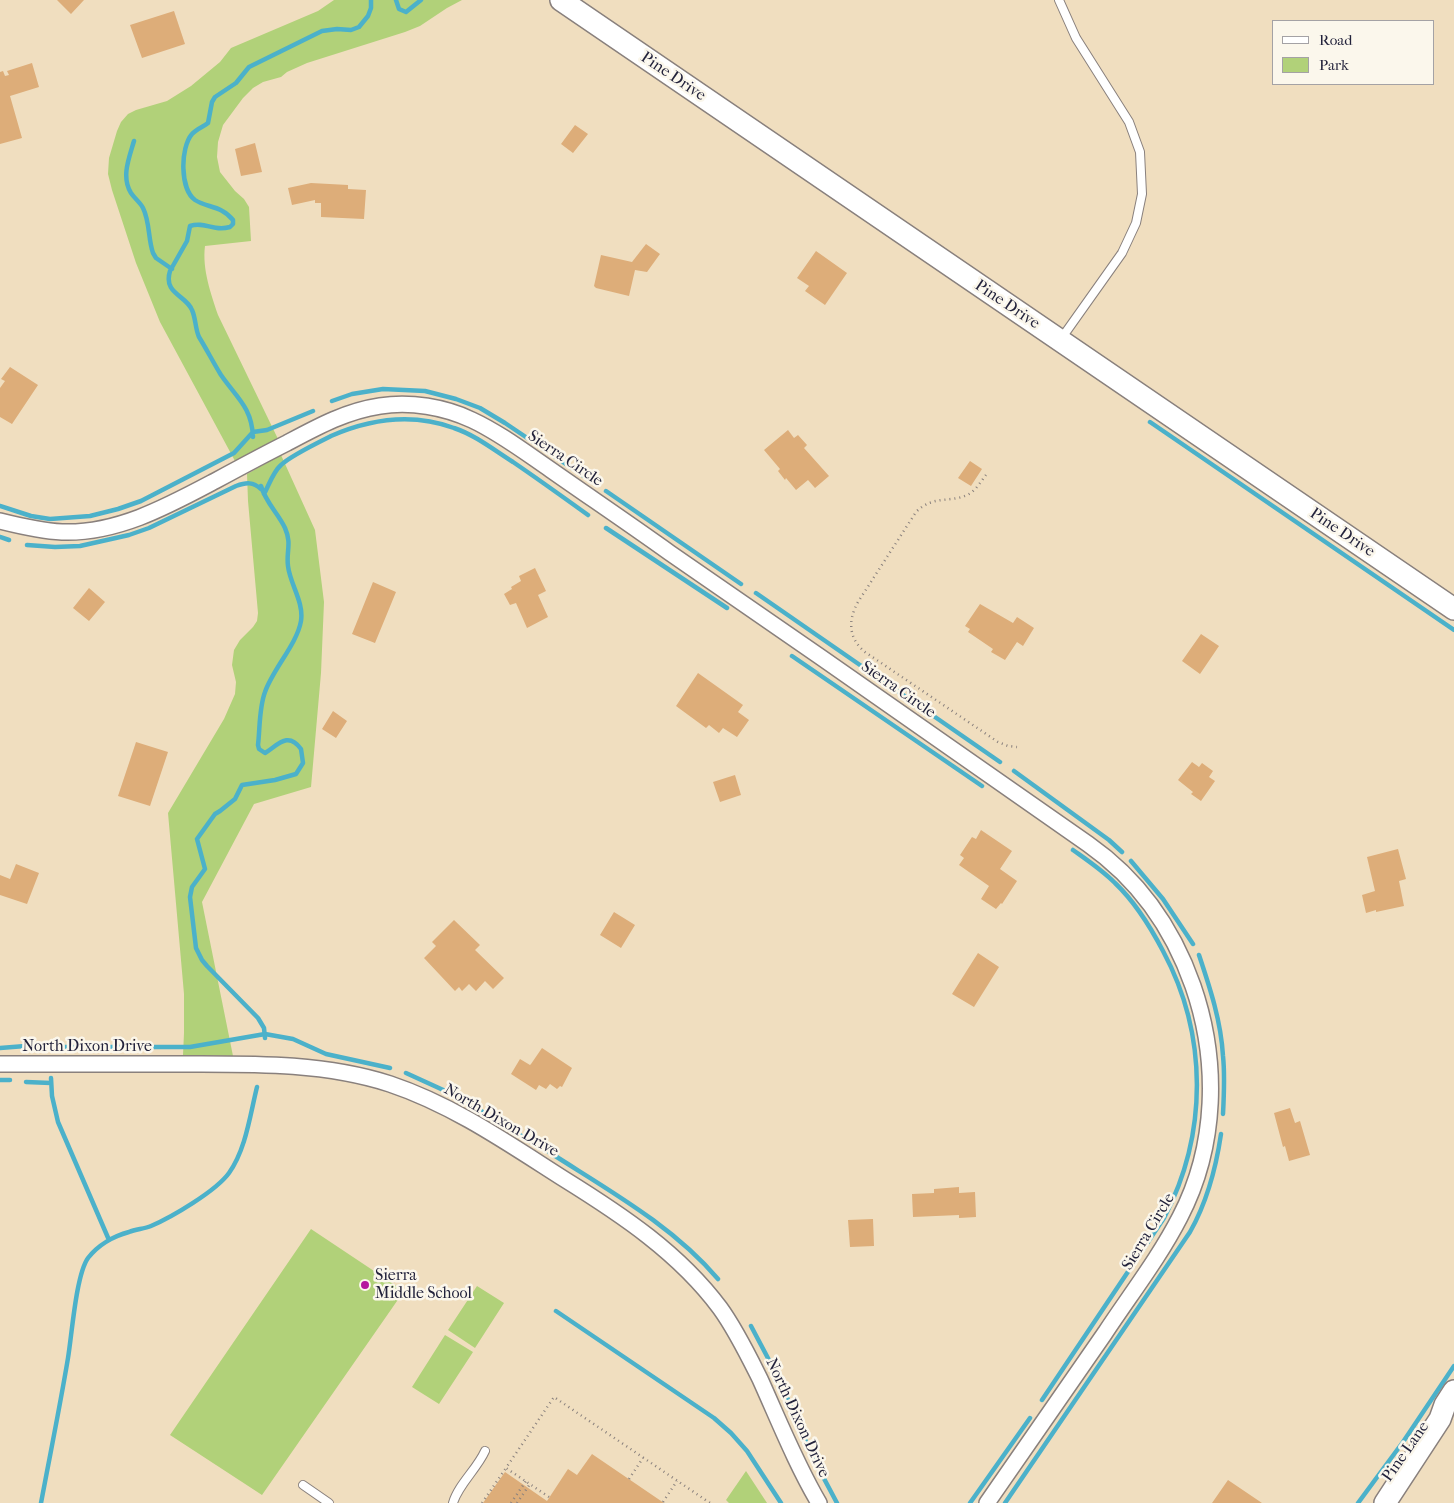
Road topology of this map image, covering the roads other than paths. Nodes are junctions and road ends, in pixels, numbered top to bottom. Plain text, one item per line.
1 (561, 0) edge
2 (1059, 0) edge
3 (1060, 341) junction
4 (0, 521) edge
5 (1454, 609) edge
6 (0, 1064) edge
7 (1450, 1398) edge
8 (485, 1451) dead end
9 (303, 1485) dead end
10 (329, 1503) edge
11 (453, 1503) edge
12 (820, 1503) edge
13 (987, 1503) edge
14 (1370, 1503) edge
15 (1385, 1503) edge

1 - 3 main road, Pine Drive
2 - 3 lane
3 - 5 main road, Pine Drive
4 - 13 street, Sierra Circle
6 - 12 street, North Dixon Drive
7 - 14 main road, Pine Lane
7 - 15 main road, Pine Lane
8 - 11 lane
9 - 10 lane

